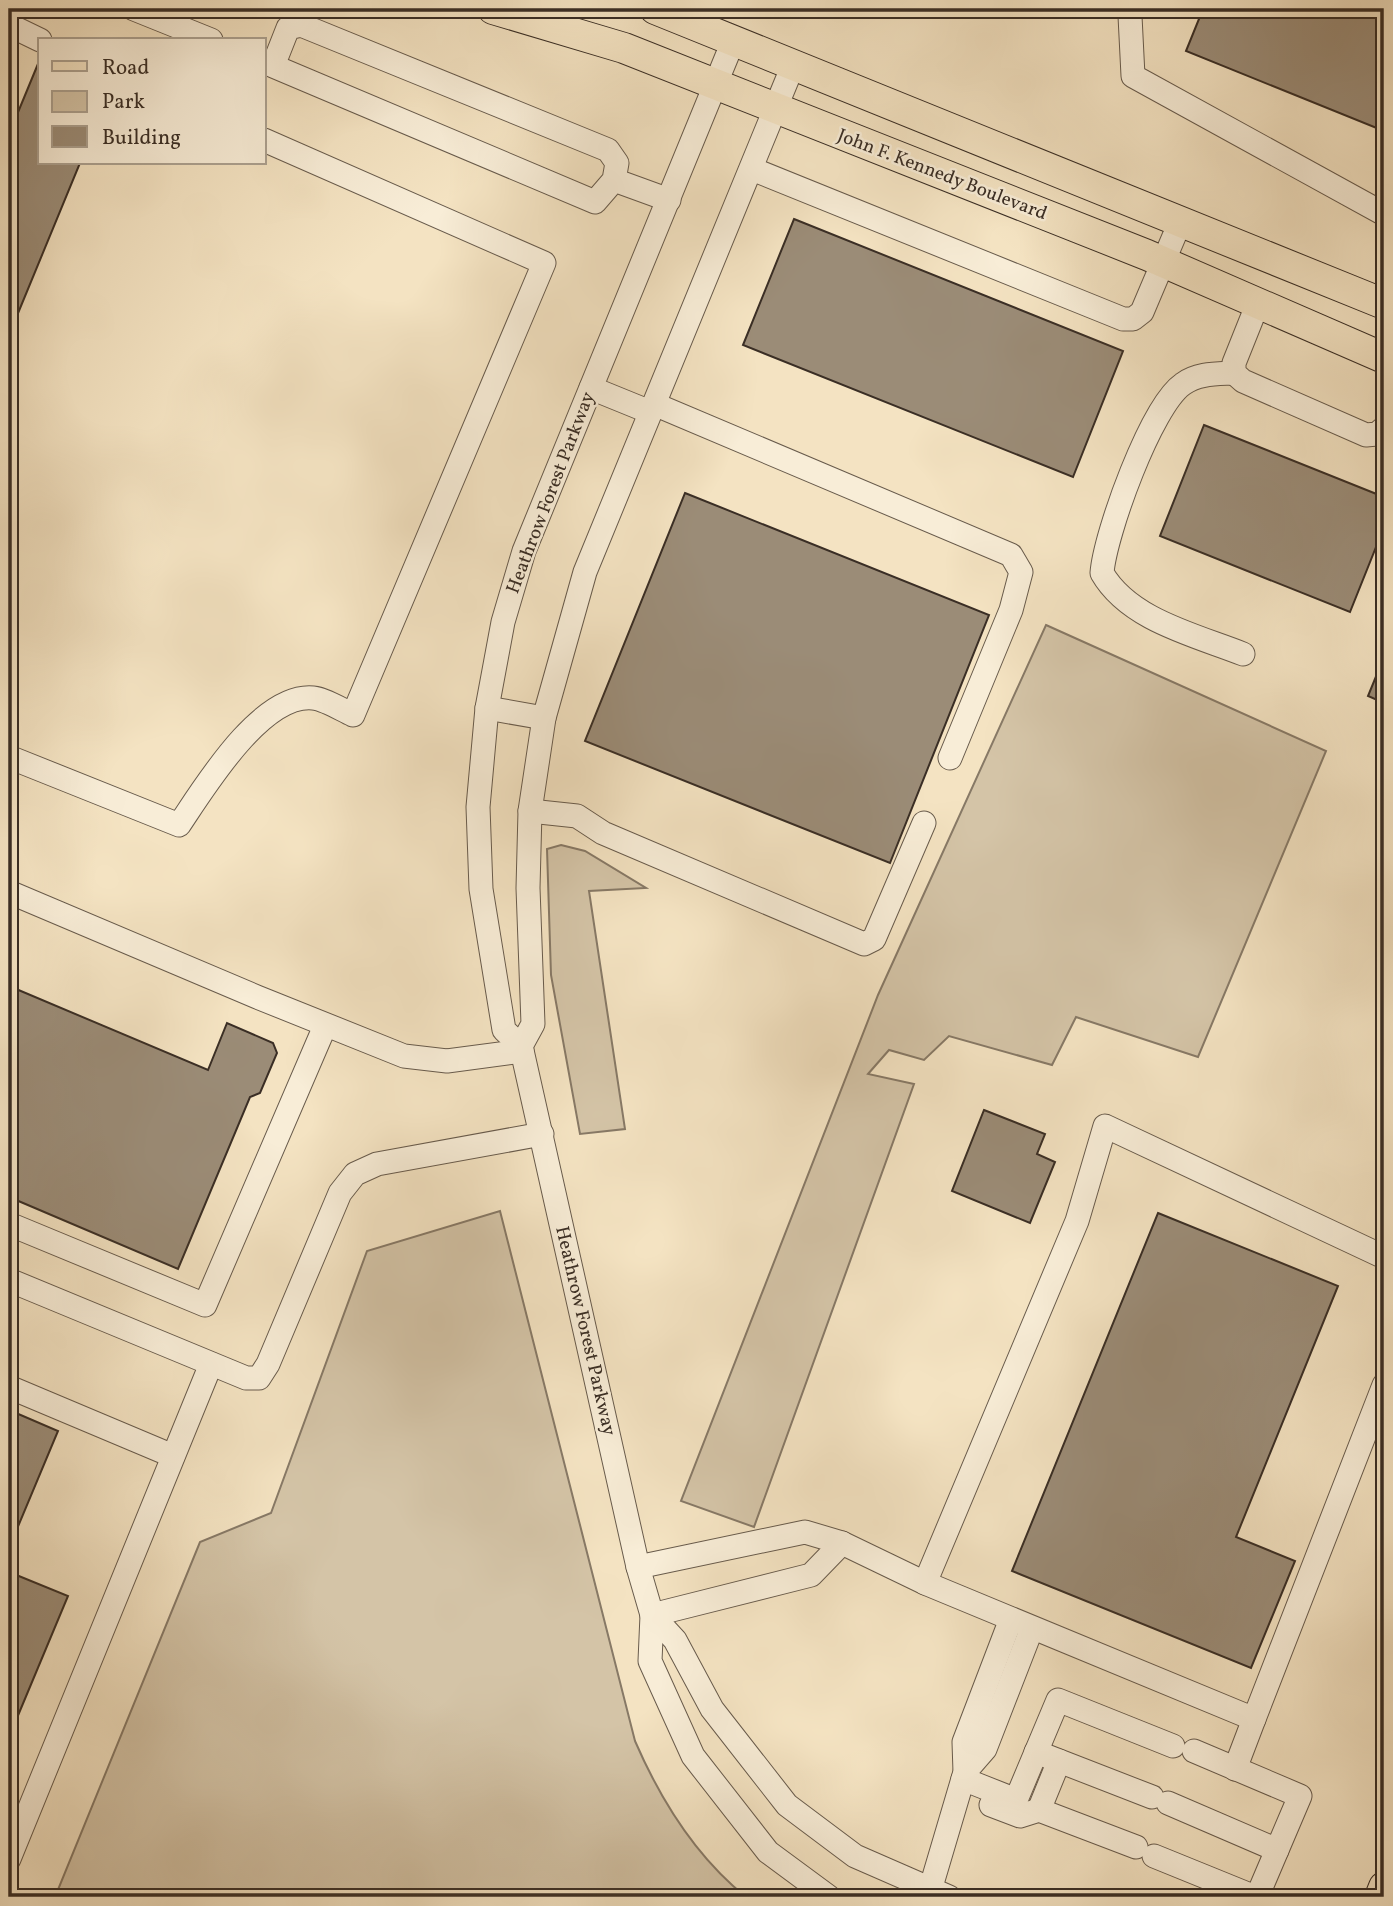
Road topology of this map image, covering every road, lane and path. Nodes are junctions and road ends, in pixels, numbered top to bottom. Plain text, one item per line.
1 (134, 9) edge
2 (493, 9) edge
3 (655, 9) edge
4 (1133, 9) edge
5 (313, 19) edge
6 (9, 25) edge
7 (206, 38) edge
8 (38, 39) edge
9 (734, 39) junction
10 (794, 63) junction
11 (268, 64) edge
12 (715, 86) junction
13 (775, 110) junction
14 (266, 141) edge
15 (752, 169) junction
16 (614, 180) junction
17 (669, 200) junction
18 (1384, 214) edge
19 (1181, 220) junction
20 (1164, 262) junction
21 (1258, 303) junction
22 (1384, 304) edge
23 (1384, 358) edge
24 (1234, 373) junction
25 (591, 388) junction
26 (652, 408) junction
27 (1384, 428) edge
28 (1243, 654) dead end
29 (487, 708) junction
30 (544, 718) junction
31 (9, 757) edge
32 (950, 758) dead end
33 (530, 811) junction
34 (924, 823) dead end
35 (9, 892) edge
36 (325, 1026) junction
37 (522, 1049) junction
38 (542, 1134) junction
39 (9, 1224) edge
40 (1384, 1257) edge
41 (9, 1280) edge
42 (211, 1364) junction
43 (1384, 1385) edge
44 (9, 1387) edge
45 (173, 1456) junction
46 (842, 1543) junction
47 (638, 1567) junction
48 (926, 1583) junction
49 (652, 1615) junction
50 (1021, 1624) junction
51 (1254, 1719) junction
52 (1036, 1752) junction
53 (1059, 1761) junction
54 (1236, 1769) junction
55 (963, 1782) junction
56 (1040, 1810) junction
57 (1277, 1850) junction
58 (9, 1859) edge
59 (1384, 1887) edge
60 (936, 1895) edge
61 (829, 1897) edge
62 (1256, 1897) edge
63 (1380, 1897) edge

1 - 7 street
2 - 12 main road, John F. Kennedy Boulevard
3 - 9 main road
4 - 18 street
5 - 11 street
5 - 16 street
6 - 8 street
9 - 10 main road
9 - 12 street, Heathrow Forest Parkway
10 - 13 street
10 - 19 main road
11 - 16 street
12 - 13 main road, John F. Kennedy Boulevard
12 - 17 street, Heathrow Forest Parkway
13 - 15 street
13 - 20 main road, John F. Kennedy Boulevard
14 - 31 street
15 - 20 street
15 - 26 street
16 - 17 street
17 - 25 street, Heathrow Forest Parkway
19 - 20 street
19 - 22 main road
20 - 21 main road, John F. Kennedy Boulevard
21 - 23 main road, John F. Kennedy Boulevard
21 - 24 street
24 - 27 street
24 - 28 street
25 - 26 street
25 - 29 street, Heathrow Forest Parkway
26 - 30 street
26 - 32 street
29 - 30 street
29 - 37 street, Heathrow Forest Parkway
30 - 33 street
33 - 34 street
33 - 37 street
35 - 36 street
36 - 37 street
36 - 39 street
37 - 38 street, Heathrow Forest Parkway
38 - 42 street
38 - 47 street, Heathrow Forest Parkway
40 - 48 street
41 - 42 street
42 - 45 street
43 - 51 street
44 - 45 street
45 - 58 street
46 - 47 street
46 - 48 street
46 - 49 street
47 - 49 street, Heathrow Forest Parkway
48 - 50 street
49 - 60 street, Heathrow Forest Parkway
49 - 61 street, Heathrow Forest Parkway
50 - 51 street
50 - 55 street
51 - 54 street
52 - 53 street
52 - 54 street
52 - 55 street
53 - 56 street
53 - 57 street
54 - 57 street
55 - 56 street
55 - 60 street
56 - 62 street
57 - 62 street
59 - 63 main road

